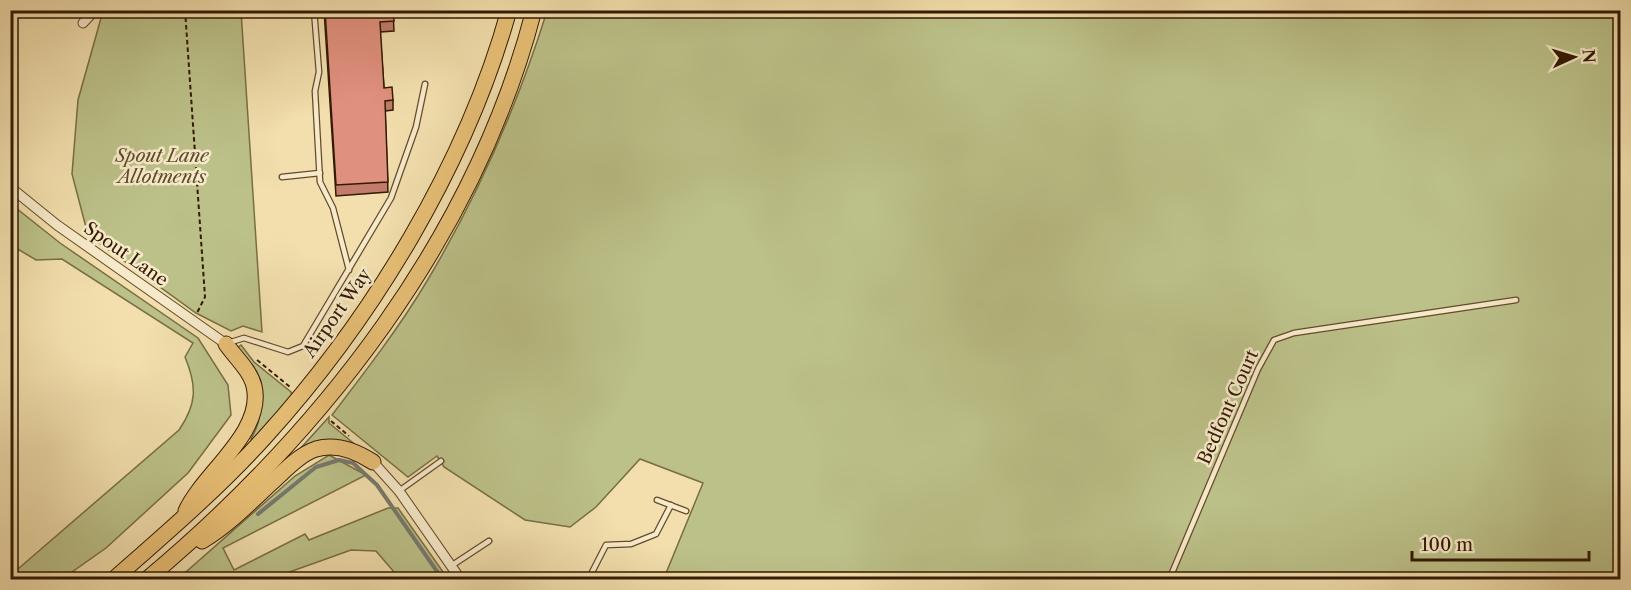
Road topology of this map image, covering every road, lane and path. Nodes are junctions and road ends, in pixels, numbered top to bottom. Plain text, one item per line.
1 (95, 10) edge
2 (185, 10) edge
3 (314, 10) edge
4 (509, 10) edge
5 (534, 10) edge
6 (83, 23) dead end
7 (425, 84) dead end
8 (320, 173) junction
9 (282, 177) dead end
10 (10, 187) edge
11 (349, 270) junction
12 (1516, 300) dead end
13 (193, 321) junction
14 (226, 344) junction
15 (252, 356) dead end
16 (292, 389) dead end
17 (331, 420) dead end
18 (355, 441) dead end
19 (441, 460) dead end
20 (373, 462) joint
21 (399, 491) junction
22 (657, 500) dead end
23 (671, 505) junction
24 (686, 512) dead end
25 (182, 520) junction
26 (489, 541) dead end
27 (169, 560) junction
28 (451, 566) junction
29 (113, 579) edge
30 (146, 579) edge
31 (461, 579) edge
32 (588, 579) edge
33 (1169, 579) edge

1 - 6 street
2 - 13 path
3 - 8 lane
4 - 25 highway, Airport Way
5 - 27 highway
7 - 11 lane
8 - 9 lane
8 - 11 lane
10 - 13 street, Spout Lane
11 - 14 lane
12 - 33 lane, Bedfont Court
13 - 14 street, Spout Lane
14 - 25 highway
15 - 16 path
17 - 18 path
19 - 21 lane
20 - 21 street
20 - 27 highway
21 - 28 street
22 - 23 lane
23 - 24 lane
23 - 32 lane
25 - 29 highway, Airport Way
26 - 28 lane
27 - 30 highway
28 - 31 street

